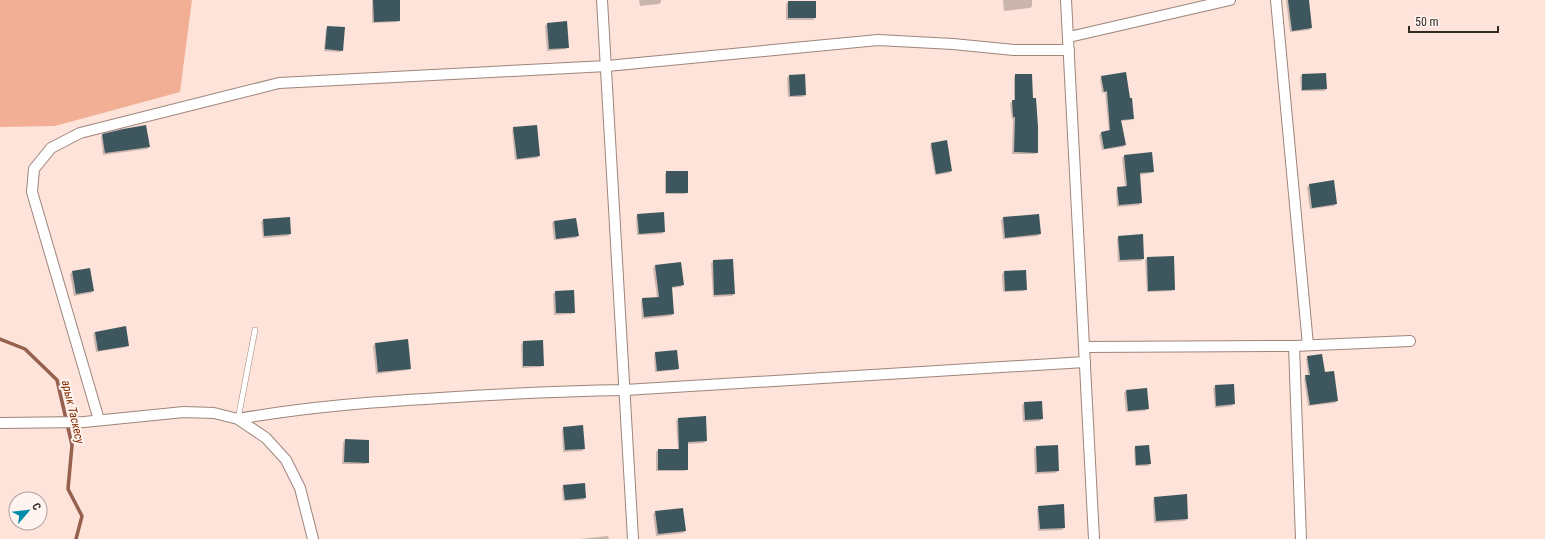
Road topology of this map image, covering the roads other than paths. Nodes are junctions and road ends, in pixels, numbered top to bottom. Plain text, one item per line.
1 (602, 0) edge
2 (1066, 0) edge
3 (1230, 0) edge
4 (1276, 0) edge
5 (1069, 38) junction
6 (1070, 50) junction
7 (607, 66) junction
8 (255, 330) dead end
9 (1410, 341) dead end
10 (1308, 345) junction
11 (1294, 346) junction
12 (1085, 347) junction
13 (1085, 362) junction
14 (625, 390) junction
15 (99, 420) junction
16 (238, 420) junction
17 (0, 423) edge
18 (313, 539) edge
19 (633, 539) edge
20 (1094, 539) edge
21 (1301, 539) edge

1 - 7 street
2 - 5 street
3 - 5 street
4 - 10 street
5 - 6 street
6 - 7 street
6 - 12 street
7 - 14 street
7 - 15 street
8 - 16 lane
9 - 10 street
10 - 11 street
11 - 12 street
11 - 21 street
12 - 13 street
13 - 14 street
13 - 20 street
14 - 16 street
14 - 19 street
15 - 16 street
15 - 17 street
16 - 18 street

